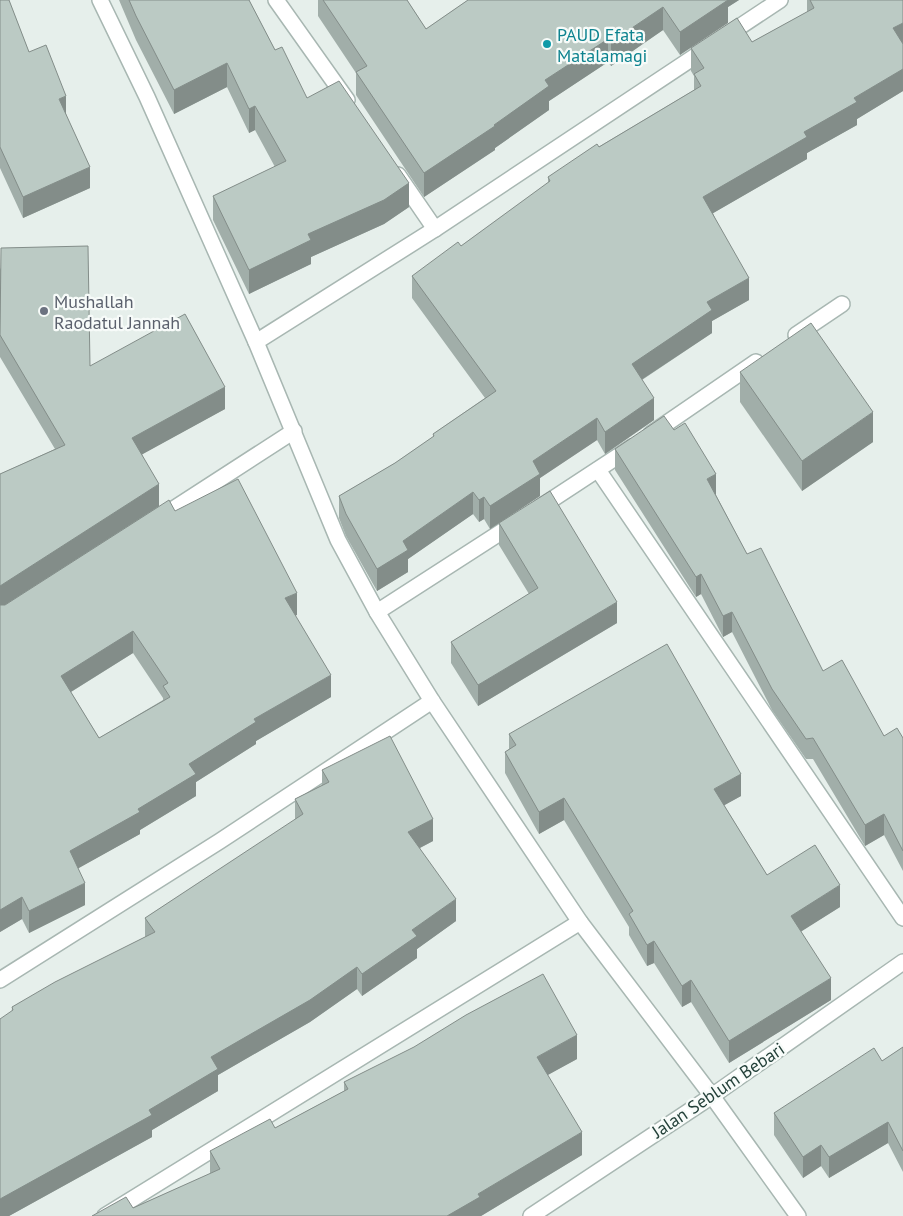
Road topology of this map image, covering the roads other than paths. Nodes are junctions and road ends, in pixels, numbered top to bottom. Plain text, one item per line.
1 (100, 0) edge
2 (276, 0) edge
3 (780, 0) edge
4 (354, 110) edge
5 (392, 166) edge
6 (435, 229) junction
7 (842, 304) dead end
8 (256, 342) junction
9 (785, 343) edge
10 (769, 354) edge
11 (294, 431) junction
12 (598, 470) junction
13 (148, 526) edge
14 (378, 612) junction
15 (432, 702) junction
16 (903, 918) edge
17 (580, 922) junction
18 (903, 962) edge
19 (0, 980) edge
20 (712, 1096) junction
21 (105, 1216) edge
22 (531, 1216) edge
23 (798, 1216) edge

1 - 8 street
2 - 4 street
3 - 6 street
5 - 6 street
6 - 8 street
7 - 9 street
8 - 11 street
10 - 12 street
11 - 13 street
11 - 14 street
12 - 14 street
12 - 16 street
14 - 15 street
15 - 17 street
15 - 19 street
17 - 20 street
17 - 21 street
18 - 20 street, Jalan Seblum Bebari
20 - 22 street, Jalan Seblum Bebari
20 - 23 street

